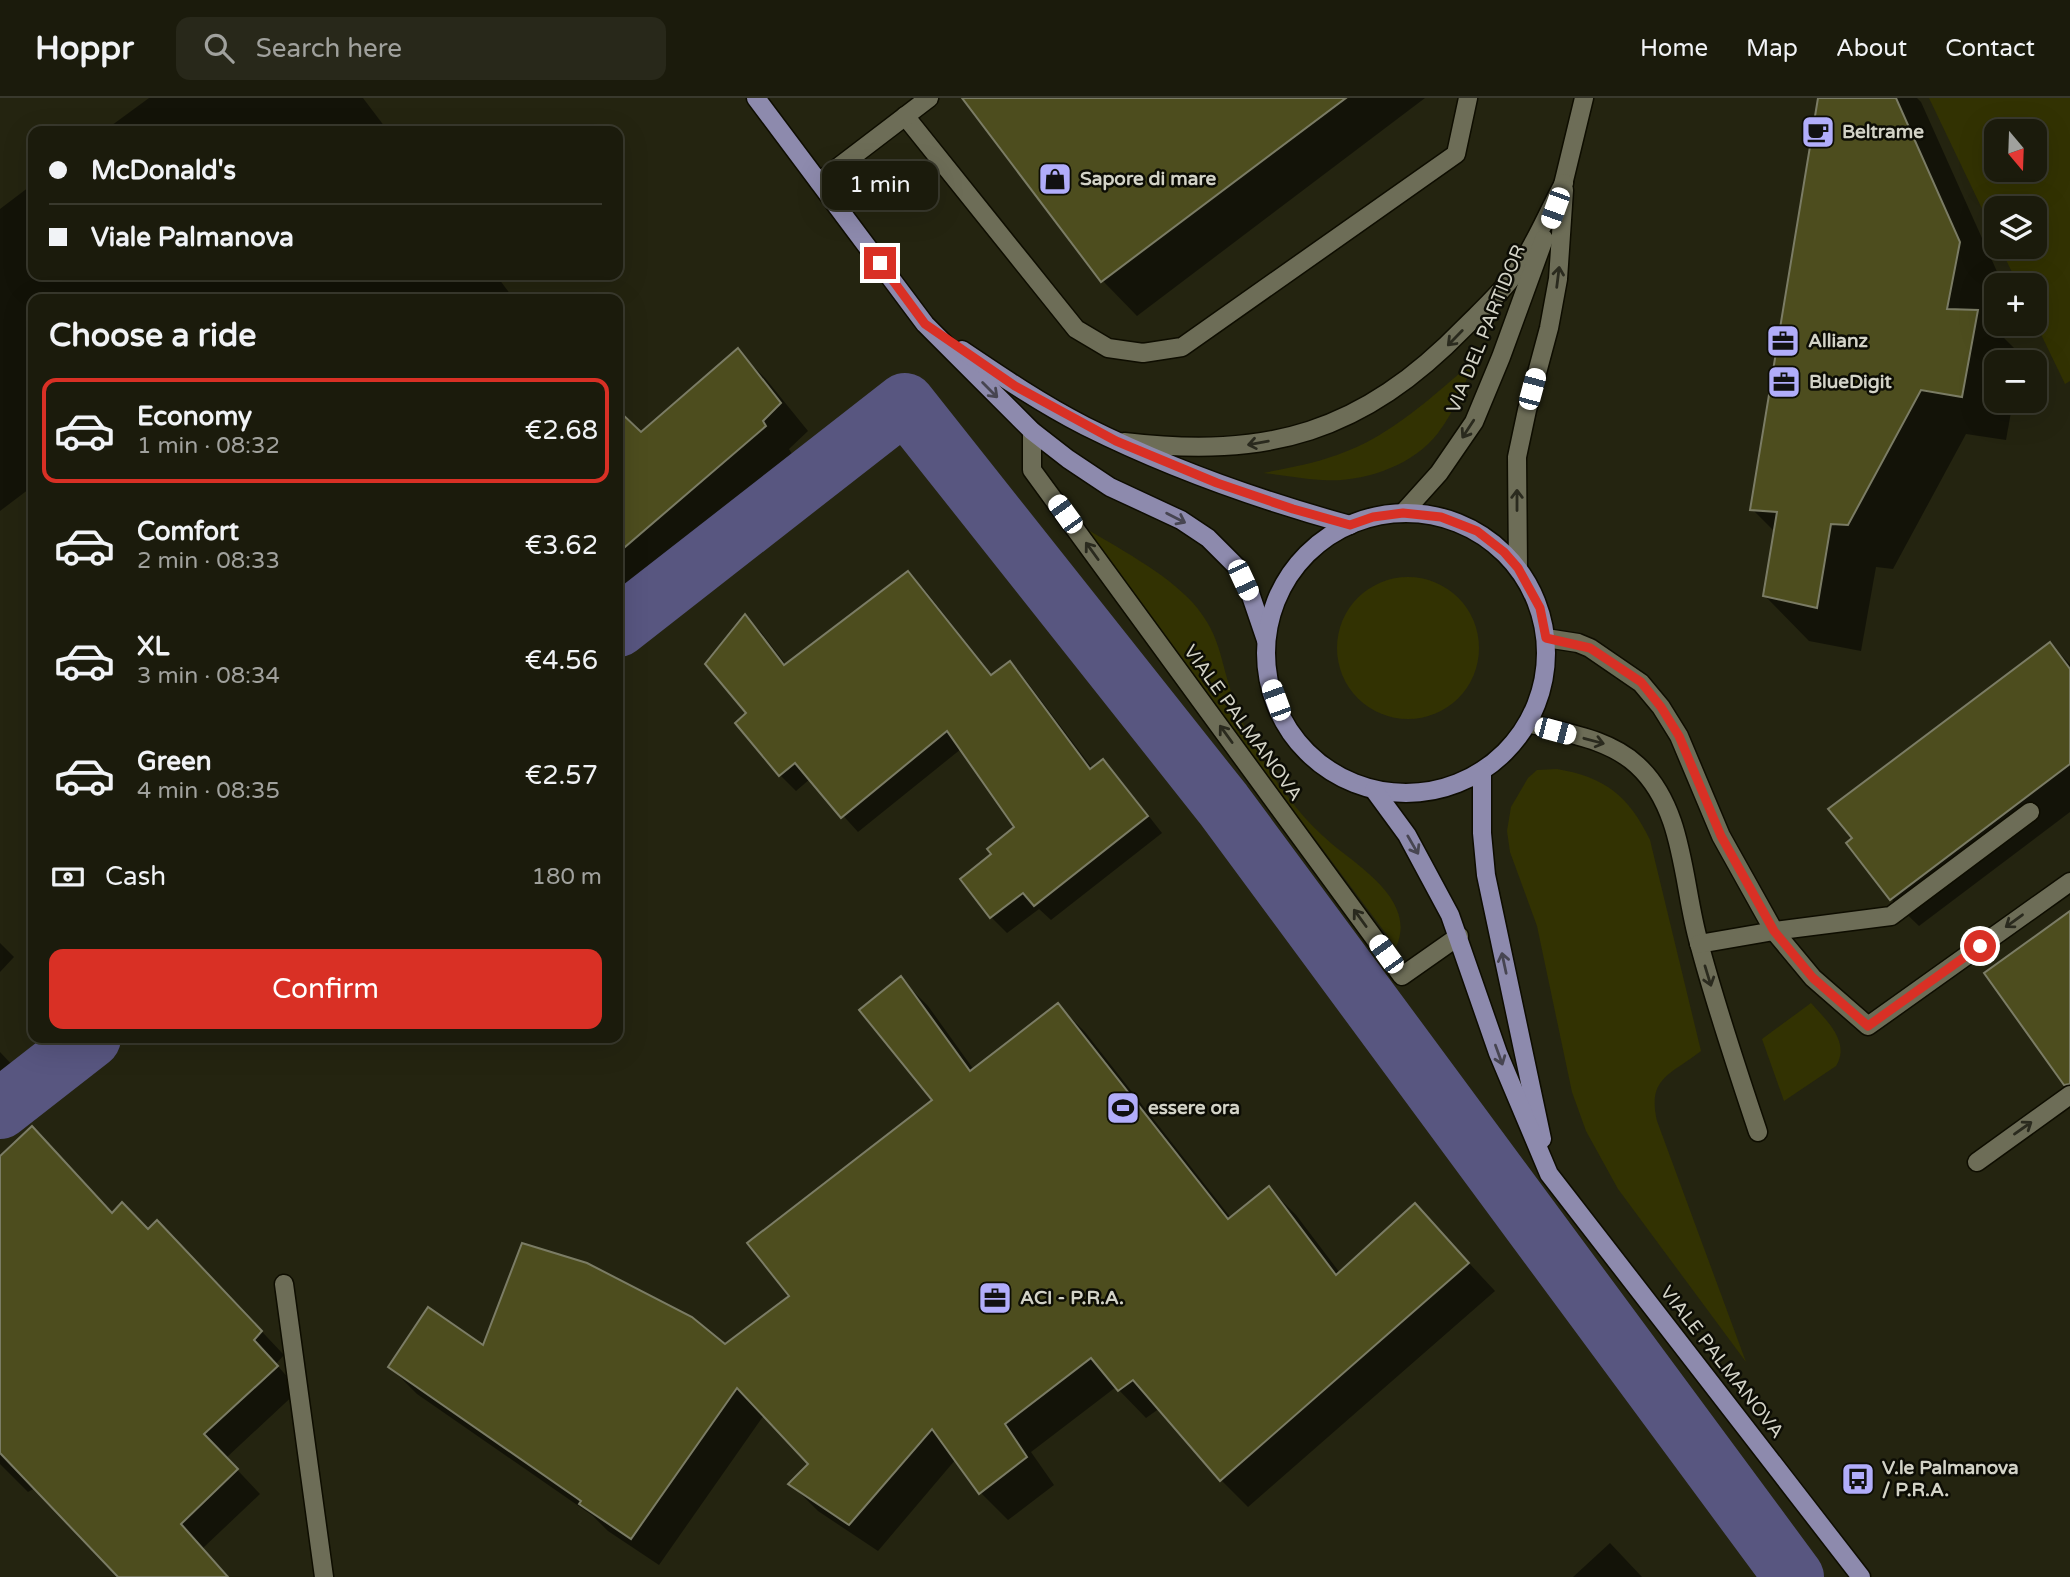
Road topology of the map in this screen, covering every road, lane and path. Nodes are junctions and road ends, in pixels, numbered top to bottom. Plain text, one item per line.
1 (756, 98) edge
2 (929, 98) edge
3 (1468, 98) edge
4 (1584, 98) edge
5 (905, 116) junction
6 (819, 182) junction
7 (1564, 183) junction
8 (925, 324) junction
9 (1032, 431) junction
10 (1116, 441) junction
11 (1403, 513) junction
12 (1350, 525) junction
13 (1518, 568) junction
14 (1546, 638) junction
15 (1266, 641) junction
16 (1528, 723) junction
17 (1482, 771) junction
18 (1374, 790) junction
19 (2030, 811) dead end
20 (2070, 882) edge
21 (1774, 931) junction
22 (1459, 936) junction
23 (1699, 944) junction
24 (2070, 1095) edge
25 (1759, 1132) dead end
26 (1977, 1162) dead end
27 (1549, 1174) junction
28 (284, 1284) dead end
29 (324, 1577) edge
30 (1861, 1577) edge

1 - 6 main road, VIALE PALMANOVA
2 - 5 main road
3 - 5 main road
4 - 7 main road, VIA DEL PARTIDOR
5 - 6 main road
6 - 8 main road, VIALE PALMANOVA
7 -> 10 main road
7 -> 11 main road, VIA DEL PARTIDOR
13 -> 7 main road, VIA DEL PARTIDOR
8 -> 9 main road, VIALE PALMANOVA
8 - 10 main road, VIALE PALMANOVA
9 -> 15 main road, VIALE PALMANOVA
22 -> 9 main road, VIALE PALMANOVA
10 - 12 main road, VIALE PALMANOVA
11 - 12 main road, VIALE PALMANOVA
11 - 13 main road, VIALE PALMANOVA
12 - 15 main road, VIALE PALMANOVA
13 - 14 main road, VIALE PALMANOVA
14 - 16 main road, VIALE PALMANOVA
14 - 21 main road
15 - 18 main road, VIALE PALMANOVA
16 - 17 main road, VIALE PALMANOVA
16 -> 23 main road
17 - 18 main road, VIALE PALMANOVA
27 -> 17 main road, VIALE PALMANOVA
18 -> 22 main road, VIALE PALMANOVA
19 - 21 main road
20 -> 21 main road
21 - 23 main road
22 -> 27 main road, VIALE PALMANOVA
23 -> 25 main road
26 -> 24 main road
27 - 30 main road, VIALE PALMANOVA
28 - 29 main road

